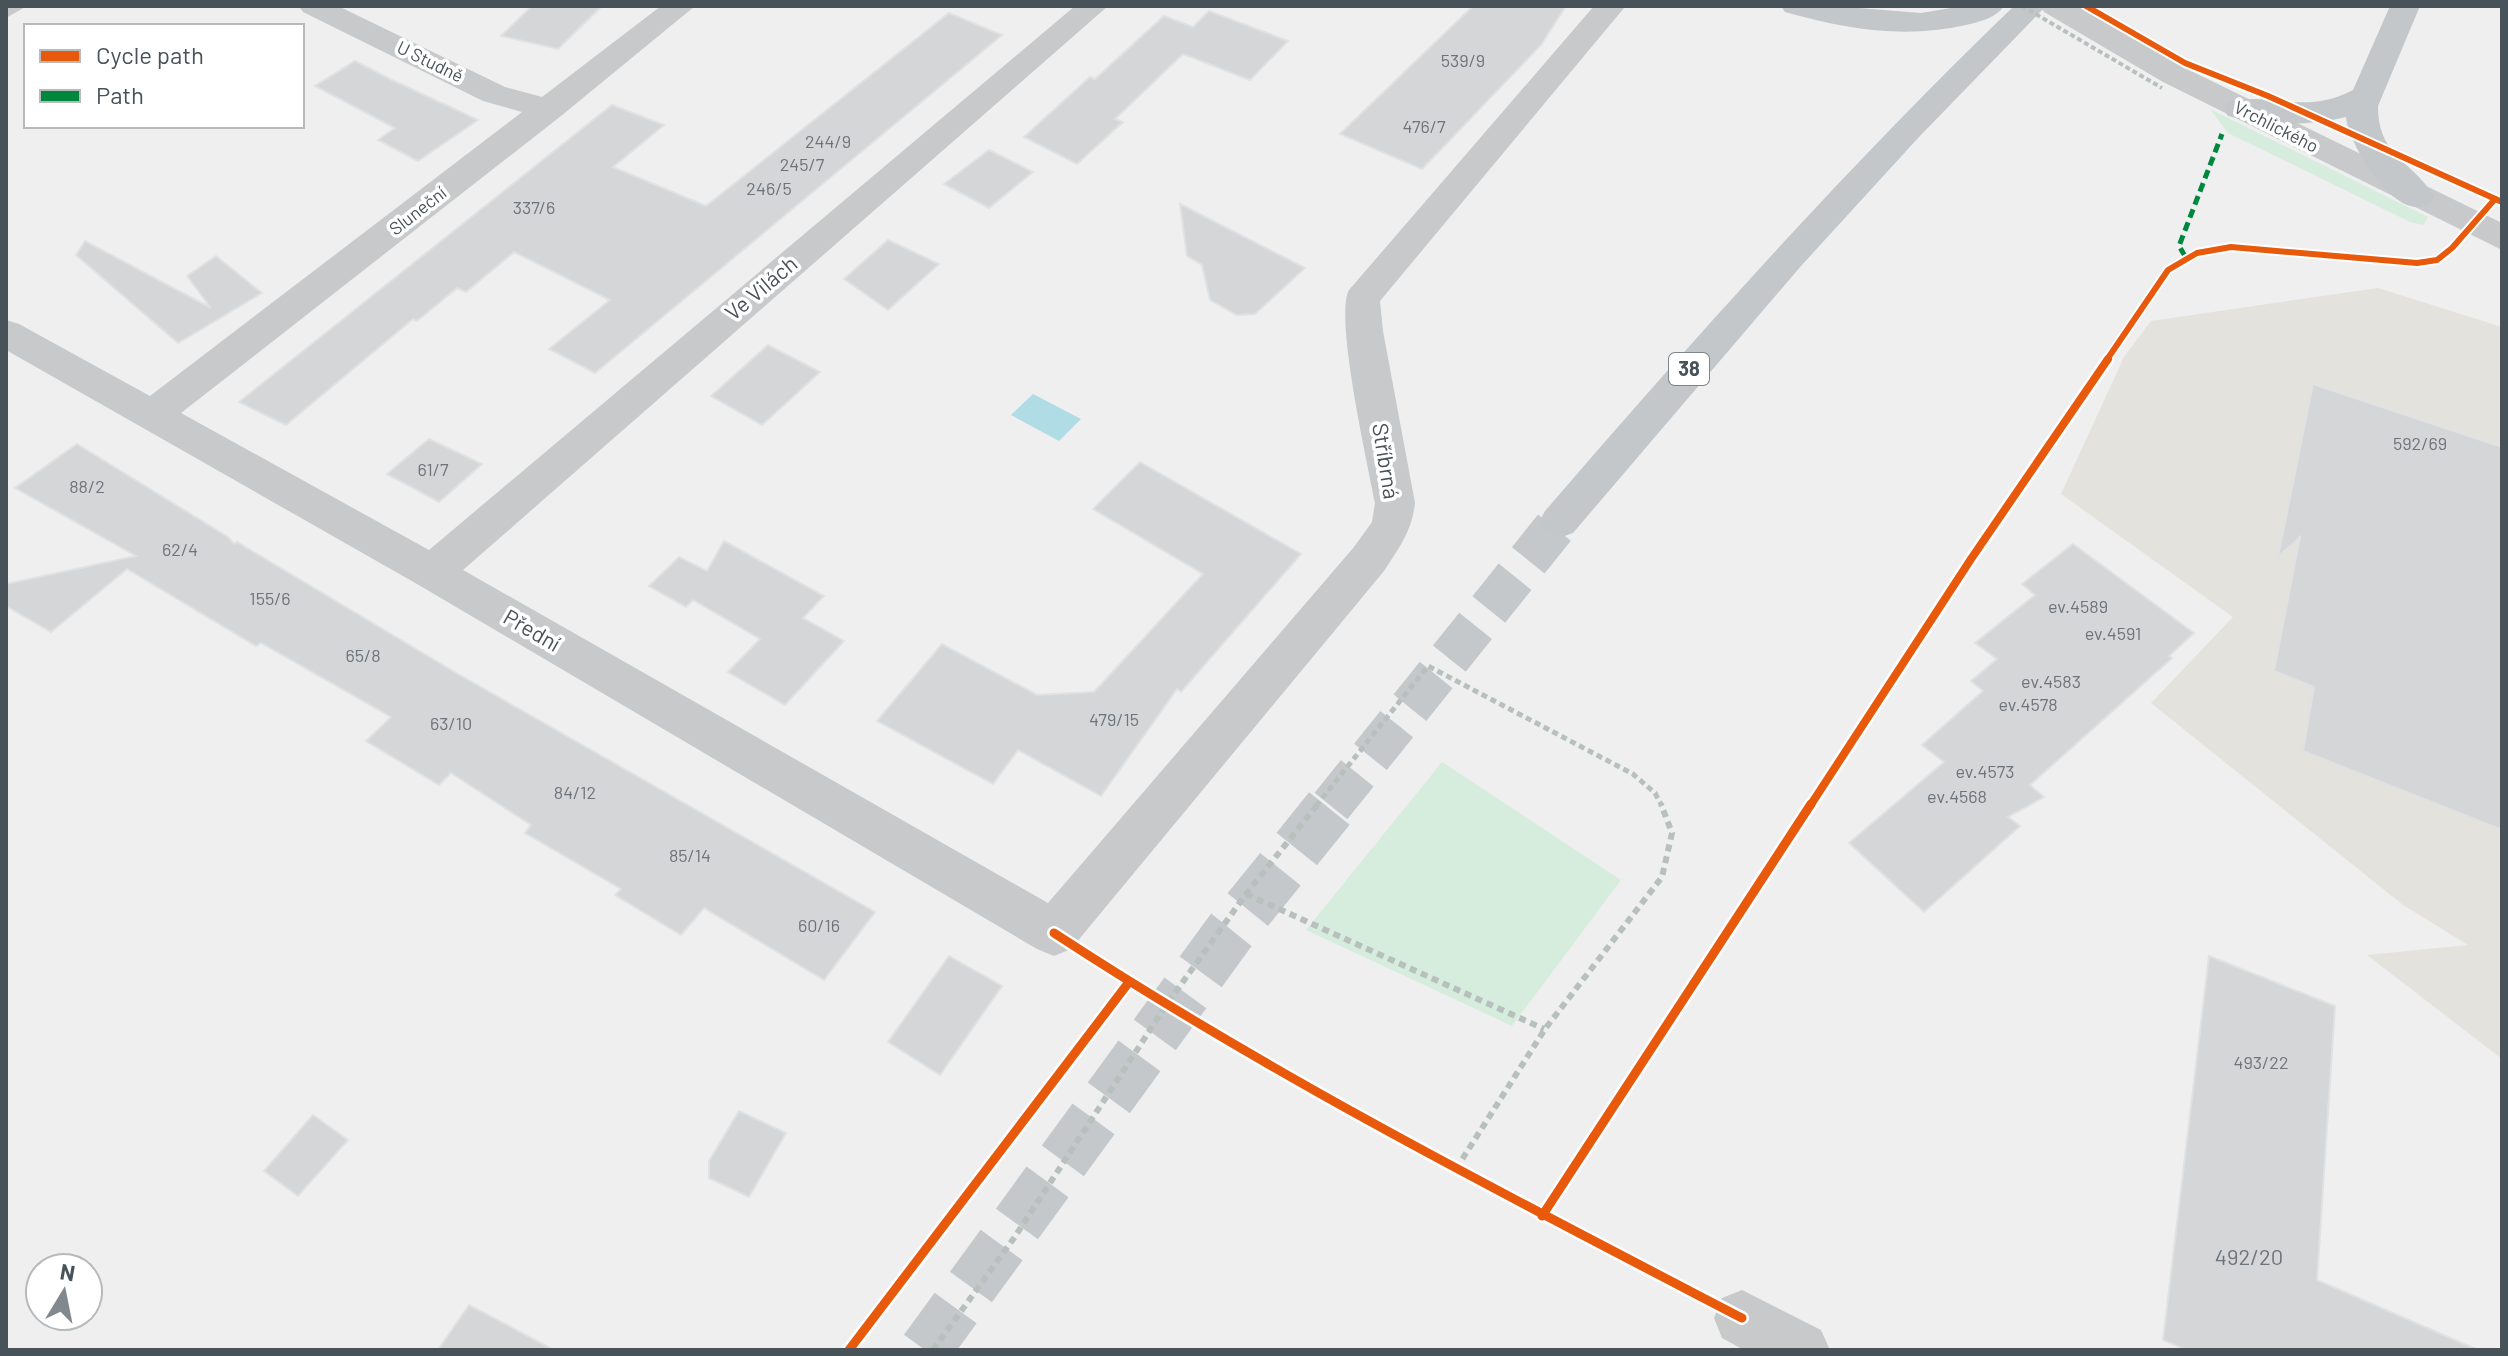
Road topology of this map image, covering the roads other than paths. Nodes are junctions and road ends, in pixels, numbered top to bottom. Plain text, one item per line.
1 (19, 6) edge
2 (314, 6) edge
3 (680, 6) edge
4 (1093, 6) edge
5 (1796, 6) edge
6 (1989, 6) edge
7 (2031, 6) edge
8 (2055, 6) edge
9 (2405, 6) edge
10 (1609, 8) edge
11 (6, 13) edge
12 (2368, 95) junction
13 (549, 109) junction
14 (2240, 109) junction
15 (2417, 196) junction
16 (2502, 238) edge
17 (6, 333) edge
18 (154, 414) junction
19 (1559, 522) tunnel mouth
20 (432, 572) junction
21 (1054, 933) joint
22 (1742, 1318) dead end
23 (1801, 1350) edge

1 - 11 lane
2 - 13 street, U Studně
3 - 13 street, Sluneční
4 - 20 street, Ve Vilách
5 - 6 main road
7 - 19 main road, 38
8 - 14 street, Vrchlického
9 - 12 main road
10 - 21 street, Stříbrná
12 - 14 main road
12 - 15 main road
13 - 18 street, Sluneční
14 - 15 street, Vrchlického
15 - 16 street, Vrchlického
17 - 18 street, Přední
18 - 20 street, Přední
20 - 21 street, Přední
22 - 23 street

